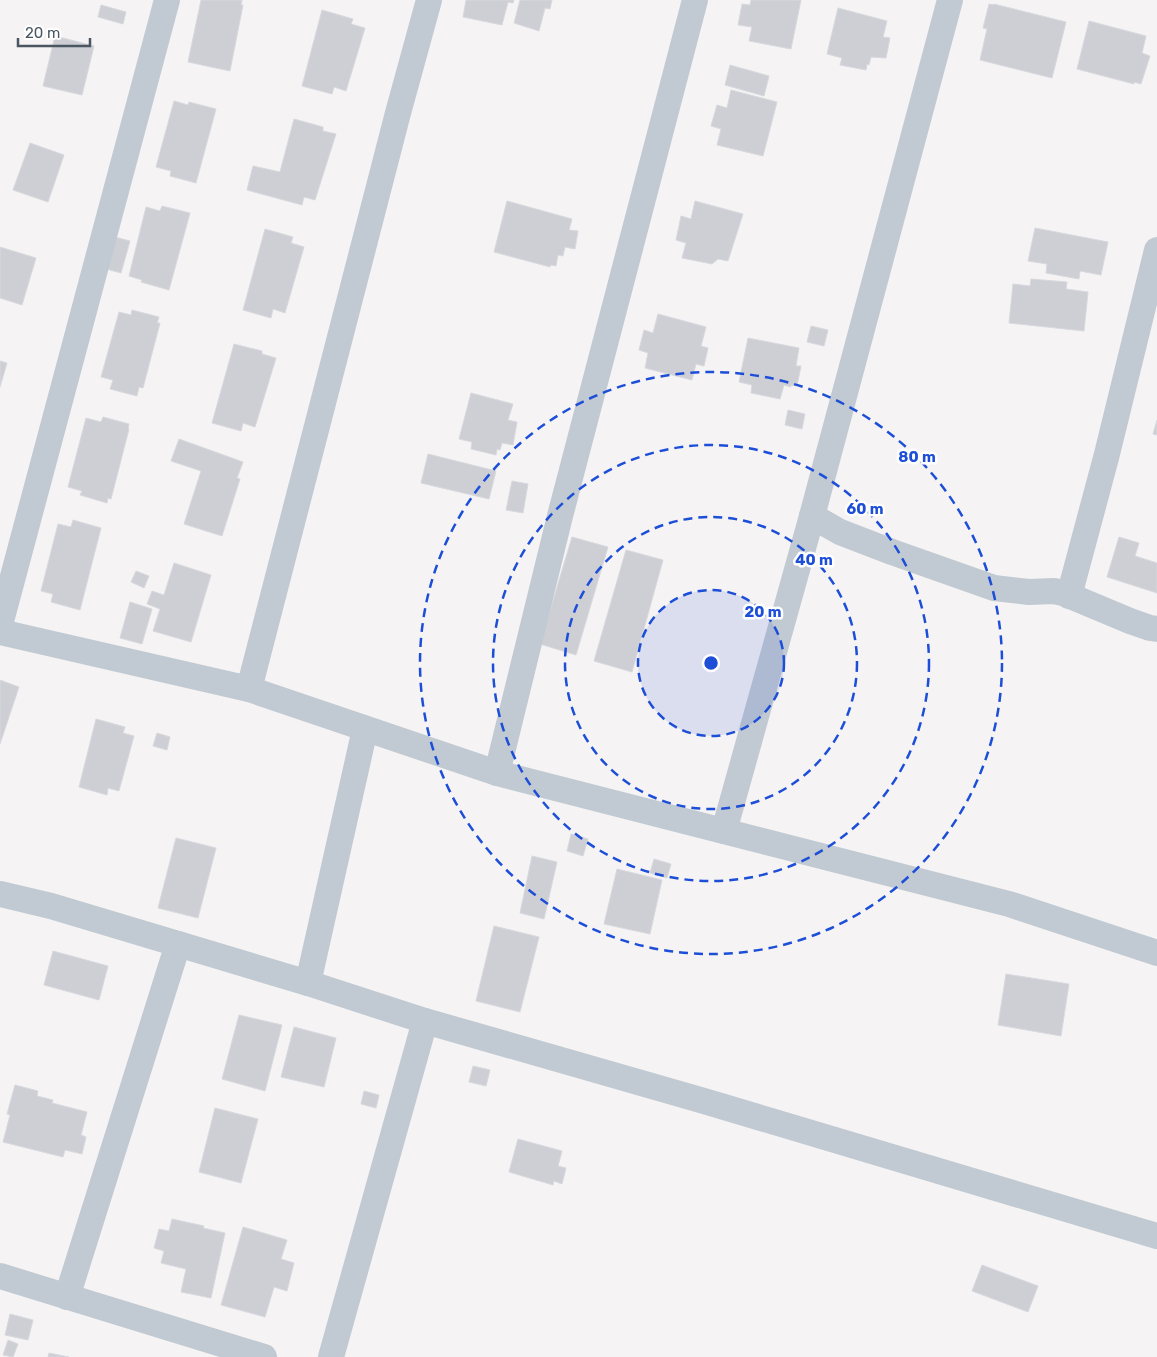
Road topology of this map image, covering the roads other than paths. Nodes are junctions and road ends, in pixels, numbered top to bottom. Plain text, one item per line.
1 (167, 0) edge
2 (429, 0) edge
3 (695, 0) edge
4 (950, 0) edge
5 (1157, 250) edge
6 (812, 516) junction
7 (1069, 596) junction
8 (0, 625) edge
9 (1157, 629) edge
10 (0, 632) edge
11 (249, 689) junction
12 (365, 729) junction
13 (497, 773) junction
14 (724, 831) junction
15 (0, 894) edge
16 (178, 944) junction
17 (1157, 952) edge
18 (308, 983) junction
19 (425, 1021) junction
20 (1157, 1236) edge
21 (0, 1276) edge
22 (67, 1297) junction
23 (264, 1357) edge
24 (331, 1357) edge

1 - 8 street
2 - 11 street
3 - 13 street
4 - 6 street
5 - 7 street
6 - 7 street
6 - 14 street
7 - 9 street
10 - 11 street
11 - 12 street
12 - 13 street
12 - 18 street
13 - 14 street
14 - 17 street
15 - 16 street
16 - 18 street
16 - 22 street
18 - 19 street
19 - 20 street
19 - 24 street
21 - 22 street
22 - 23 street

